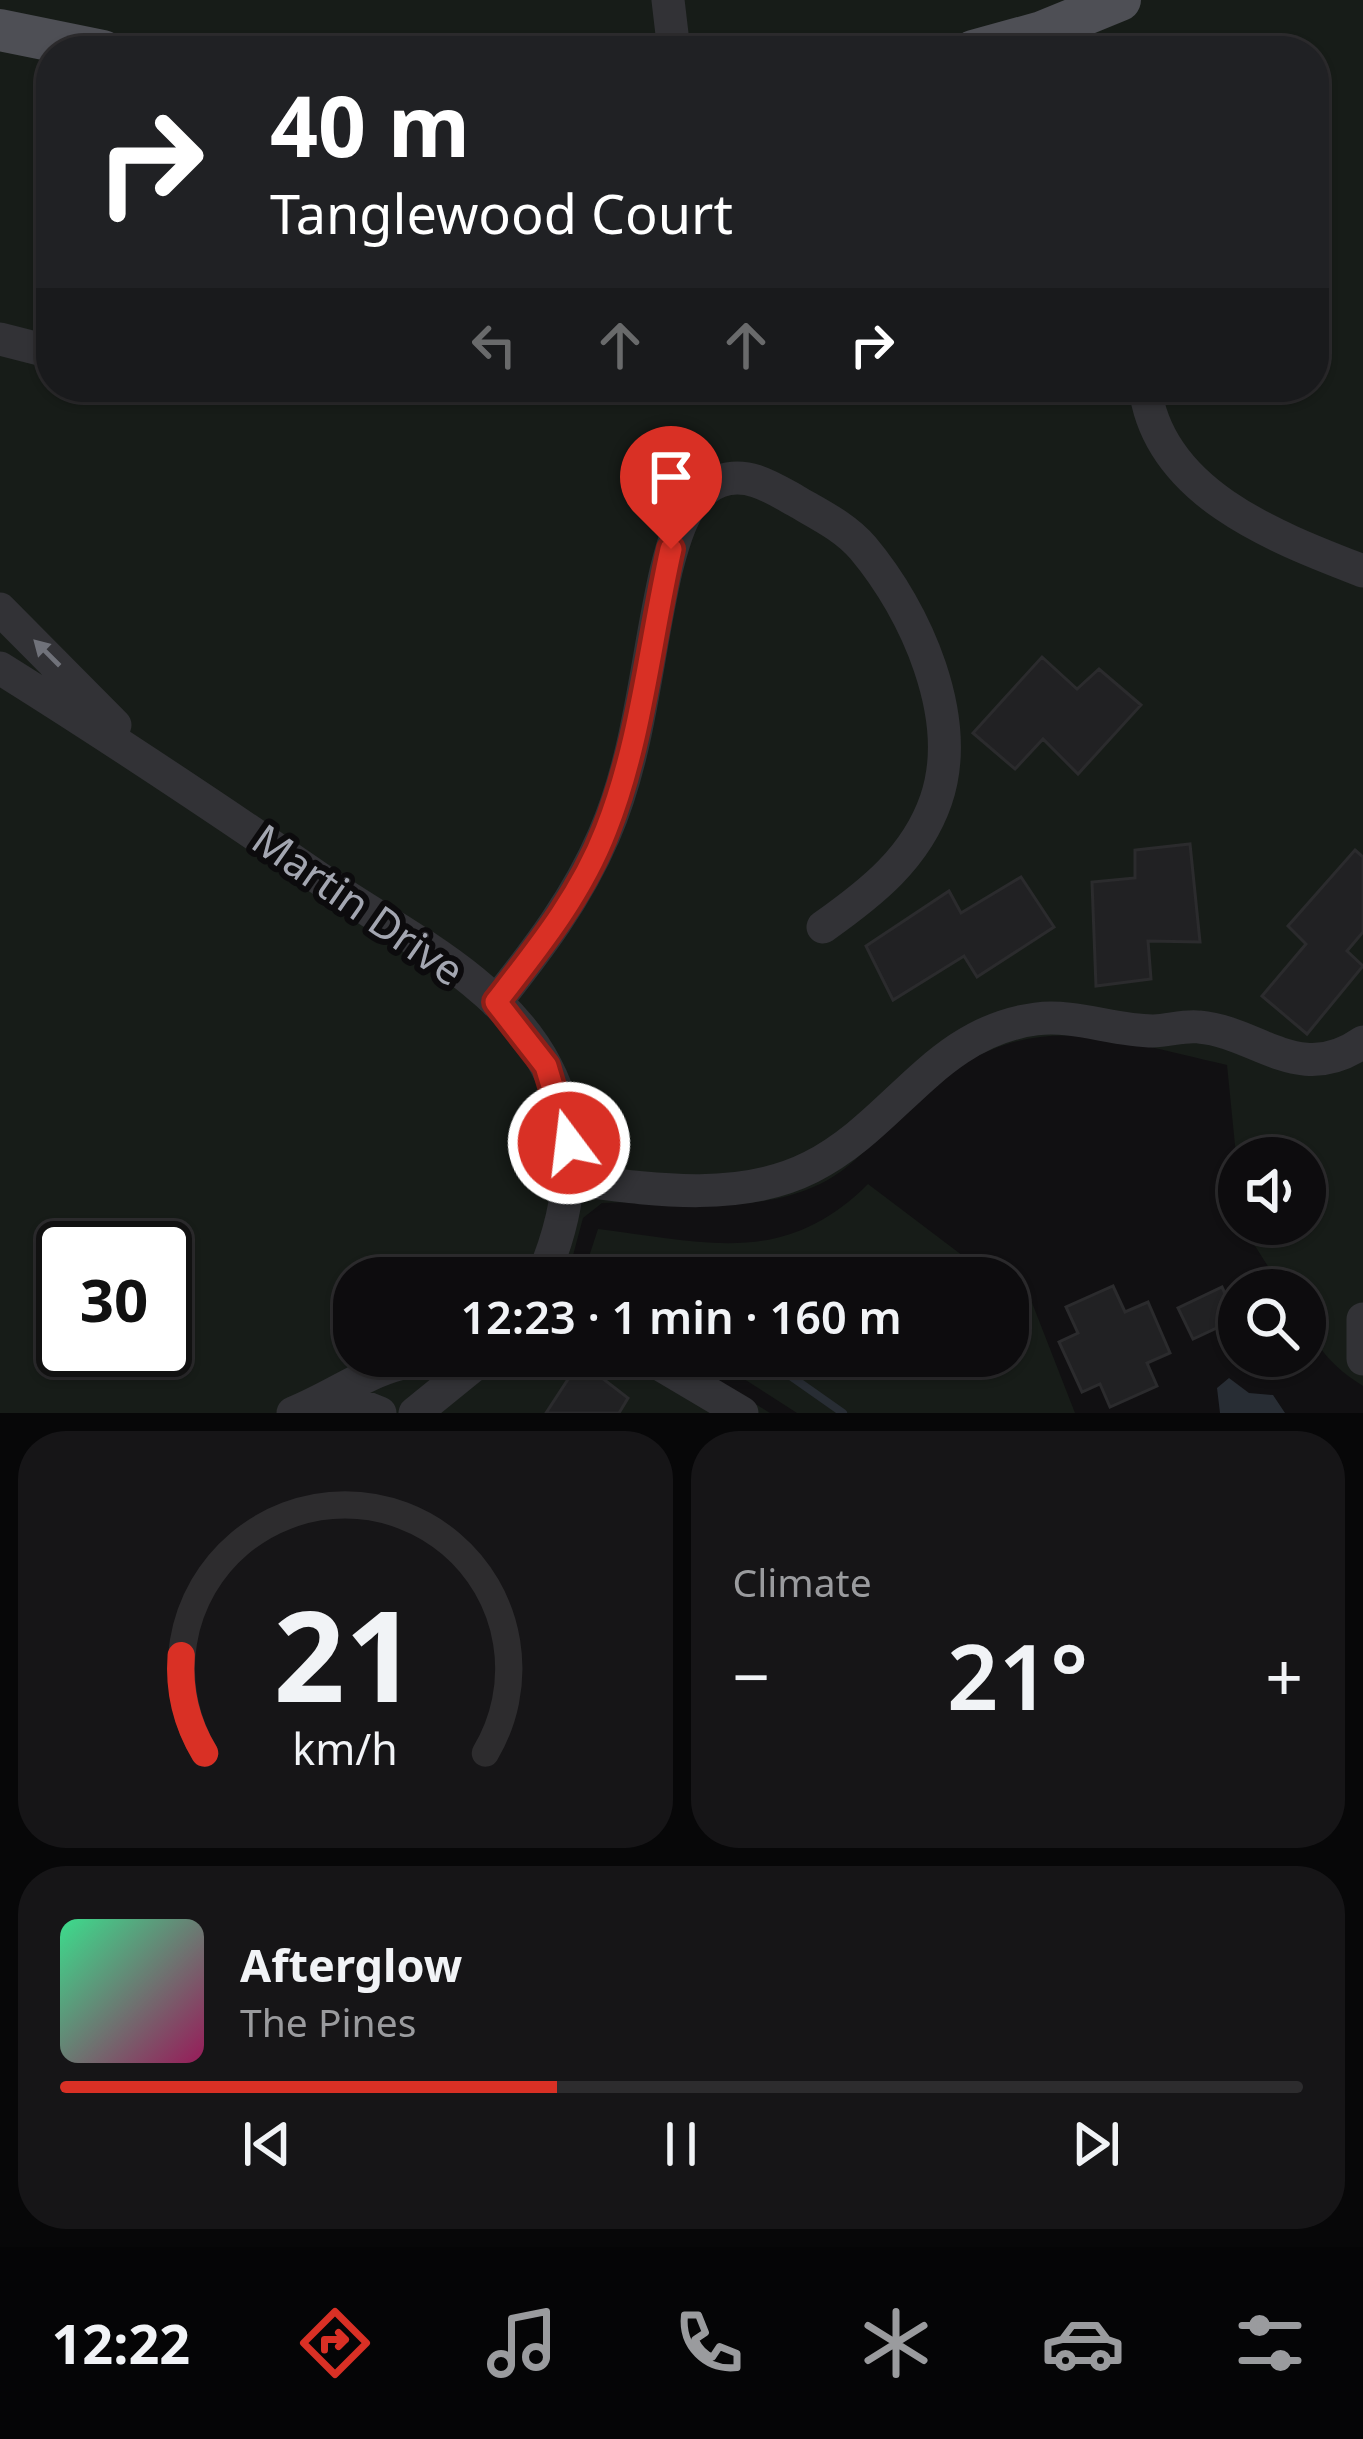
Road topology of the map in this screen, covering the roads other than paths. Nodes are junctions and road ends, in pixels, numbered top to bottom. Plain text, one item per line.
1 (668, 0) edge
2 (1120, 0) edge
3 (0, 30) edge
4 (672, 36) edge
5 (1027, 36) edge
6 (36, 37) edge
7 (0, 339) edge
8 (36, 348) edge
9 (1148, 402) edge
10 (1363, 571) edge
11 (0, 609) edge
12 (0, 668) edge
13 (149, 761) junction
14 (823, 926) dead end
15 (496, 1002) junction
16 (1363, 1042) edge
17 (569, 1179) junction
18 (549, 1257) edge
19 (1363, 1319) edge
20 (1363, 1359) edge
21 (355, 1377) edge
22 (460, 1377) edge
23 (681, 1377) edge
24 (307, 1407) edge
25 (380, 1413) edge
26 (416, 1413) edge
27 (742, 1413) edge

1 - 4 street
2 - 5 main road
3 - 6 main road
7 - 8 street
9 - 10 street
13 -> 11 street, Martin Drive
12 - 13 street, Martin Drive
13 - 15 street, Martin Drive
14 - 15 street
15 - 17 street, Martin Drive
16 - 17 street
17 - 18 street, Martin Drive
19 - 20 street
21 - 24 street
22 - 26 street
23 - 27 street
24 - 25 street

